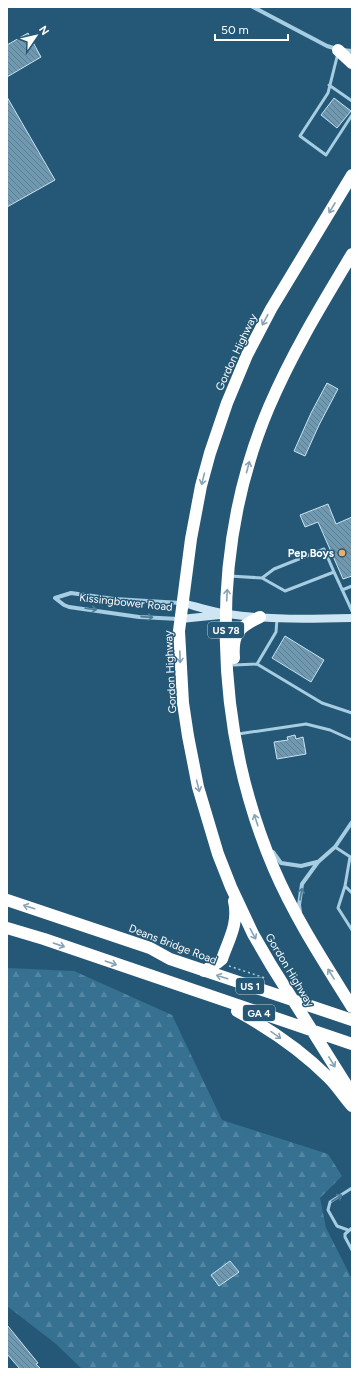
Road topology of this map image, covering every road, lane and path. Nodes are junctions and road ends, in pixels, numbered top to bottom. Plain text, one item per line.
1 (253, 7) edge
2 (262, 9) edge
3 (338, 50) junction
4 (352, 51) edge
5 (352, 63) edge
6 (329, 85) junction
7 (352, 101) edge
8 (352, 115) edge
9 (352, 175) edge
10 (352, 254) edge
11 (334, 572) junction
12 (228, 576) junction
13 (262, 578) junction
14 (352, 586) edge
15 (342, 590) junction
16 (183, 604) junction
17 (352, 611) edge
18 (226, 614) junction
19 (260, 617) junction
20 (278, 617) junction
21 (181, 618) junction
22 (352, 618) edge
23 (258, 664) junction
24 (234, 665) junction
25 (352, 713) edge
26 (234, 735) junction
27 (352, 740) edge
28 (352, 822) edge
29 (261, 836) junction
30 (335, 846) junction
31 (351, 857) edge
32 (318, 862) junction
33 (231, 886) junction
34 (345, 886) junction
35 (352, 894) edge
36 (7, 900) edge
37 (7, 928) edge
38 (352, 930) edge
39 (305, 931) junction
40 (7, 936) edge
41 (40, 938) junction
42 (225, 965) dead end
43 (204, 971) junction
44 (268, 979) dead end
45 (206, 994) junction
46 (294, 1001) junction
47 (352, 1007) edge
48 (352, 1020) edge
49 (312, 1031) junction
50 (352, 1044) edge
51 (352, 1094) edge
52 (352, 1106) edge
53 (352, 1188) edge
54 (352, 1228) edge
55 (348, 1230) junction
56 (352, 1250) edge

1 - 2 street
2 - 3 street
3 - 4 street
3 - 5 highway
3 - 6 lane
6 - 7 lane
6 - 8 lane
9 -> 16 highway, Gordon Highway
12 -> 10 highway, US 78
11 - 13 lane
11 - 13 lane
11 - 15 lane
12 - 13 lane
18 -> 12 highway, US 78
14 - 15 lane
15 - 17 lane
16 - 18 street, Kissingbower Road
16 - 21 highway, Gordon Highway
16 -> 21 street, Kissingbower Road
18 - 19 street, Kissingbower Road
18 - 21 street, Kissingbower Road
18 - 26 highway, US 78
19 - 20 street, Kissingbower Road
19 - 24 highway
20 - 22 street, Kissingbower Road
20 - 23 lane
21 -> 33 highway, Gordon Highway
23 - 24 lane
23 - 25 lane
24 - 26 highway
26 - 27 lane
29 -> 26 highway, US 78
28 - 30 street
29 - 32 street
29 - 39 highway, US 78
30 - 31 lane
30 - 32 street
31 - 34 lane
39 -> 32 street
33 - 43 highway
33 -> 46 highway, Gordon Highway
34 - 35 lane
34 - 38 lane
43 -> 36 highway, Deans Bridge Road / US 1
37 - 41 highway, US 1
47 -> 39 highway, US 78
40 - 41 highway
41 -> 45 highway, US 1
42 - 44 path
46 -> 43 highway, Deans Bridge Road / US 1
45 - 49 highway, GA 4
45 -> 52 highway, US 1
46 - 48 highway, Deans Bridge Road / US 1
46 - 49 highway, Gordon Highway
49 - 50 highway, GA 4
49 -> 51 highway, Gordon Highway
55 -> 53 lane
54 - 55 lane
55 - 56 lane

